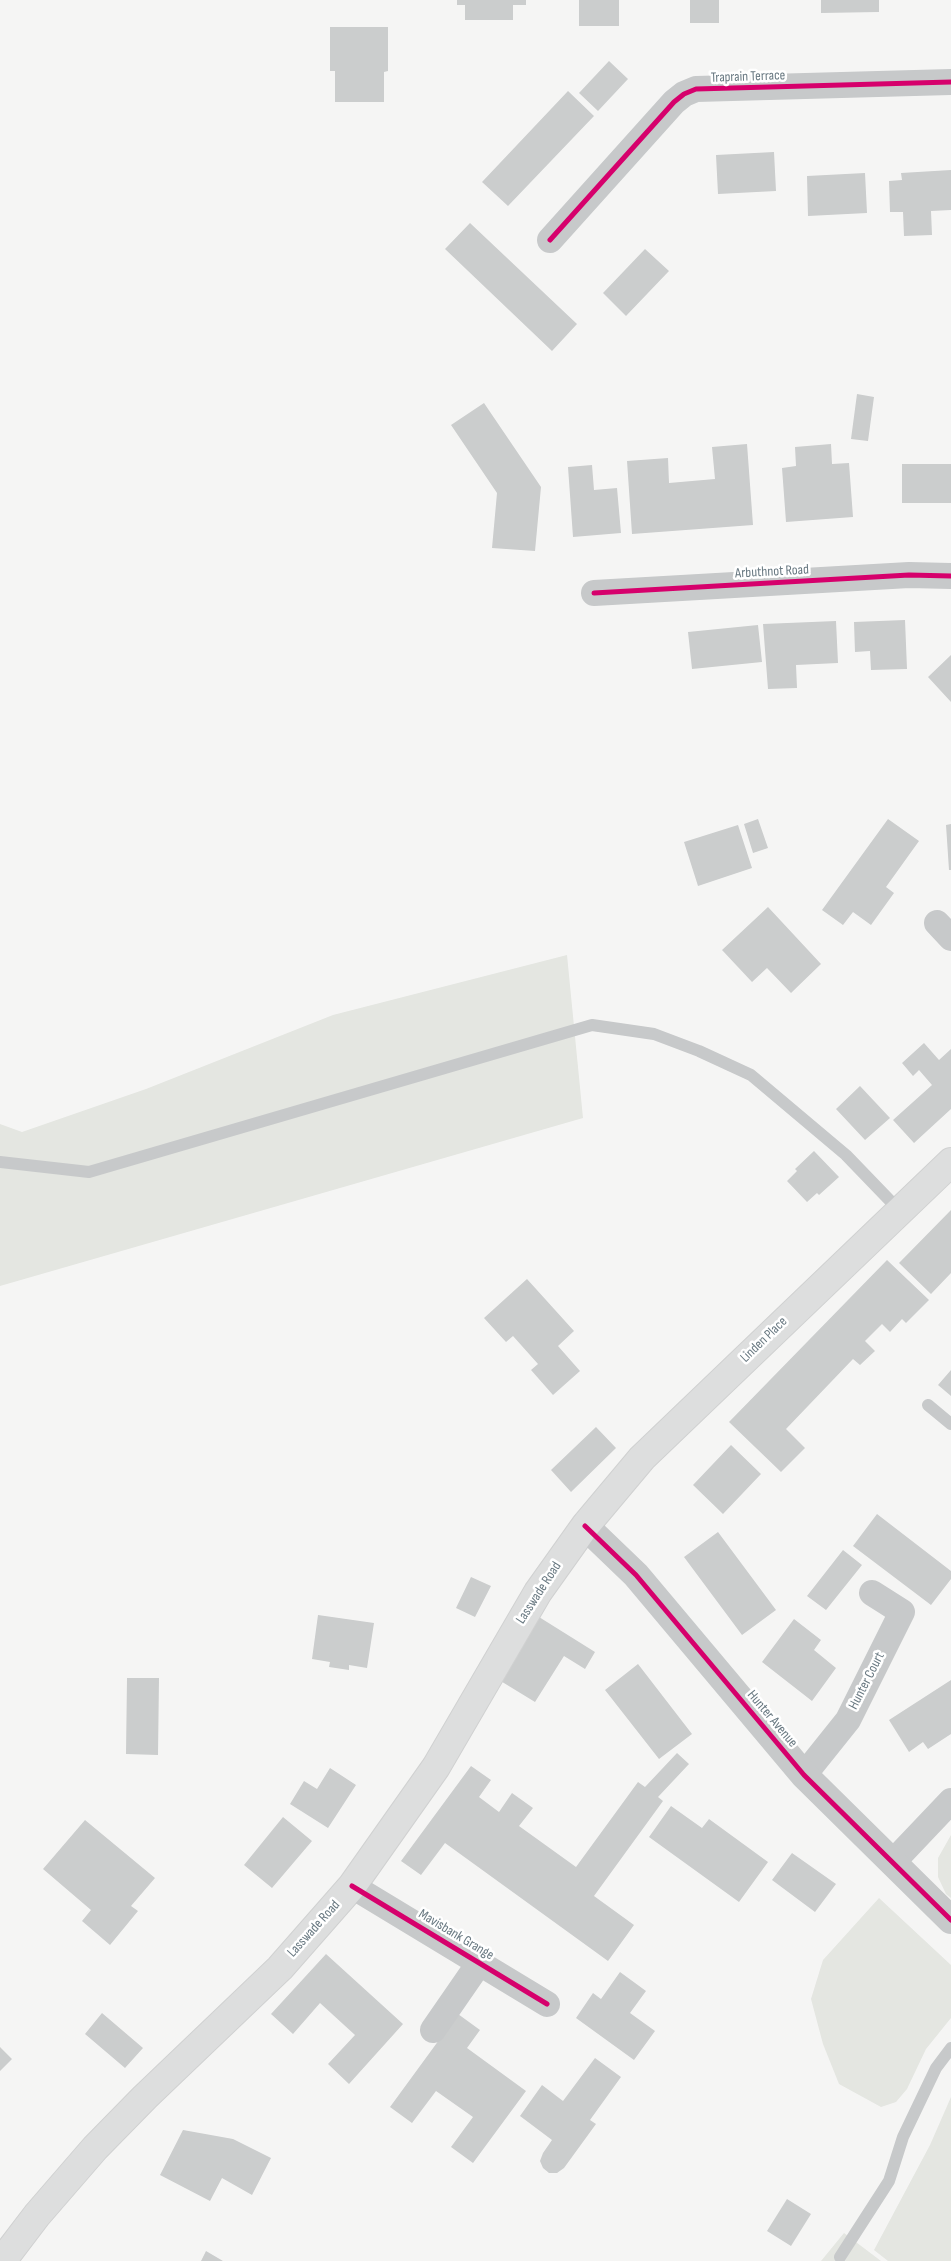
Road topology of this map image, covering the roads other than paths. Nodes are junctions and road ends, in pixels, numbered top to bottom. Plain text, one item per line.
1 (951, 82) edge
2 (550, 240) dead end
3 (951, 576) edge
4 (594, 593) dead end
5 (0, 1162) edge
6 (951, 1162) edge
7 (899, 1210) junction
8 (928, 1405) dead end
9 (951, 1424) edge
10 (585, 1526) junction
11 (872, 1593) dead end
12 (804, 1775) junction
13 (951, 1801) edge
14 (892, 1862) junction
15 (352, 1886) junction
16 (951, 1920) edge
17 (480, 1962) junction
18 (547, 2004) dead end
19 (433, 2030) dead end
20 (951, 2048) edge
21 (840, 2257) dead end
22 (2, 2261) edge

1 - 2 street, Traprain Terrace
3 - 4 street, Arbuthnot Road
5 - 7 lane
6 - 7 main road, Linden Place
7 - 10 main road, Linden Place
8 - 9 lane
10 - 12 street, Hunter Avenue
10 - 15 main road, Lasswade Road
11 - 12 street, Hunter Court
12 - 14 street, Hunter Avenue
13 - 14 street
14 - 16 street, Hunter Avenue
15 - 17 street, Mavisbank Grange
15 - 22 main road, Lasswade Road
17 - 18 street, Mavisbank Grange
17 - 19 street, Mavisbank Grange
20 - 21 lane

